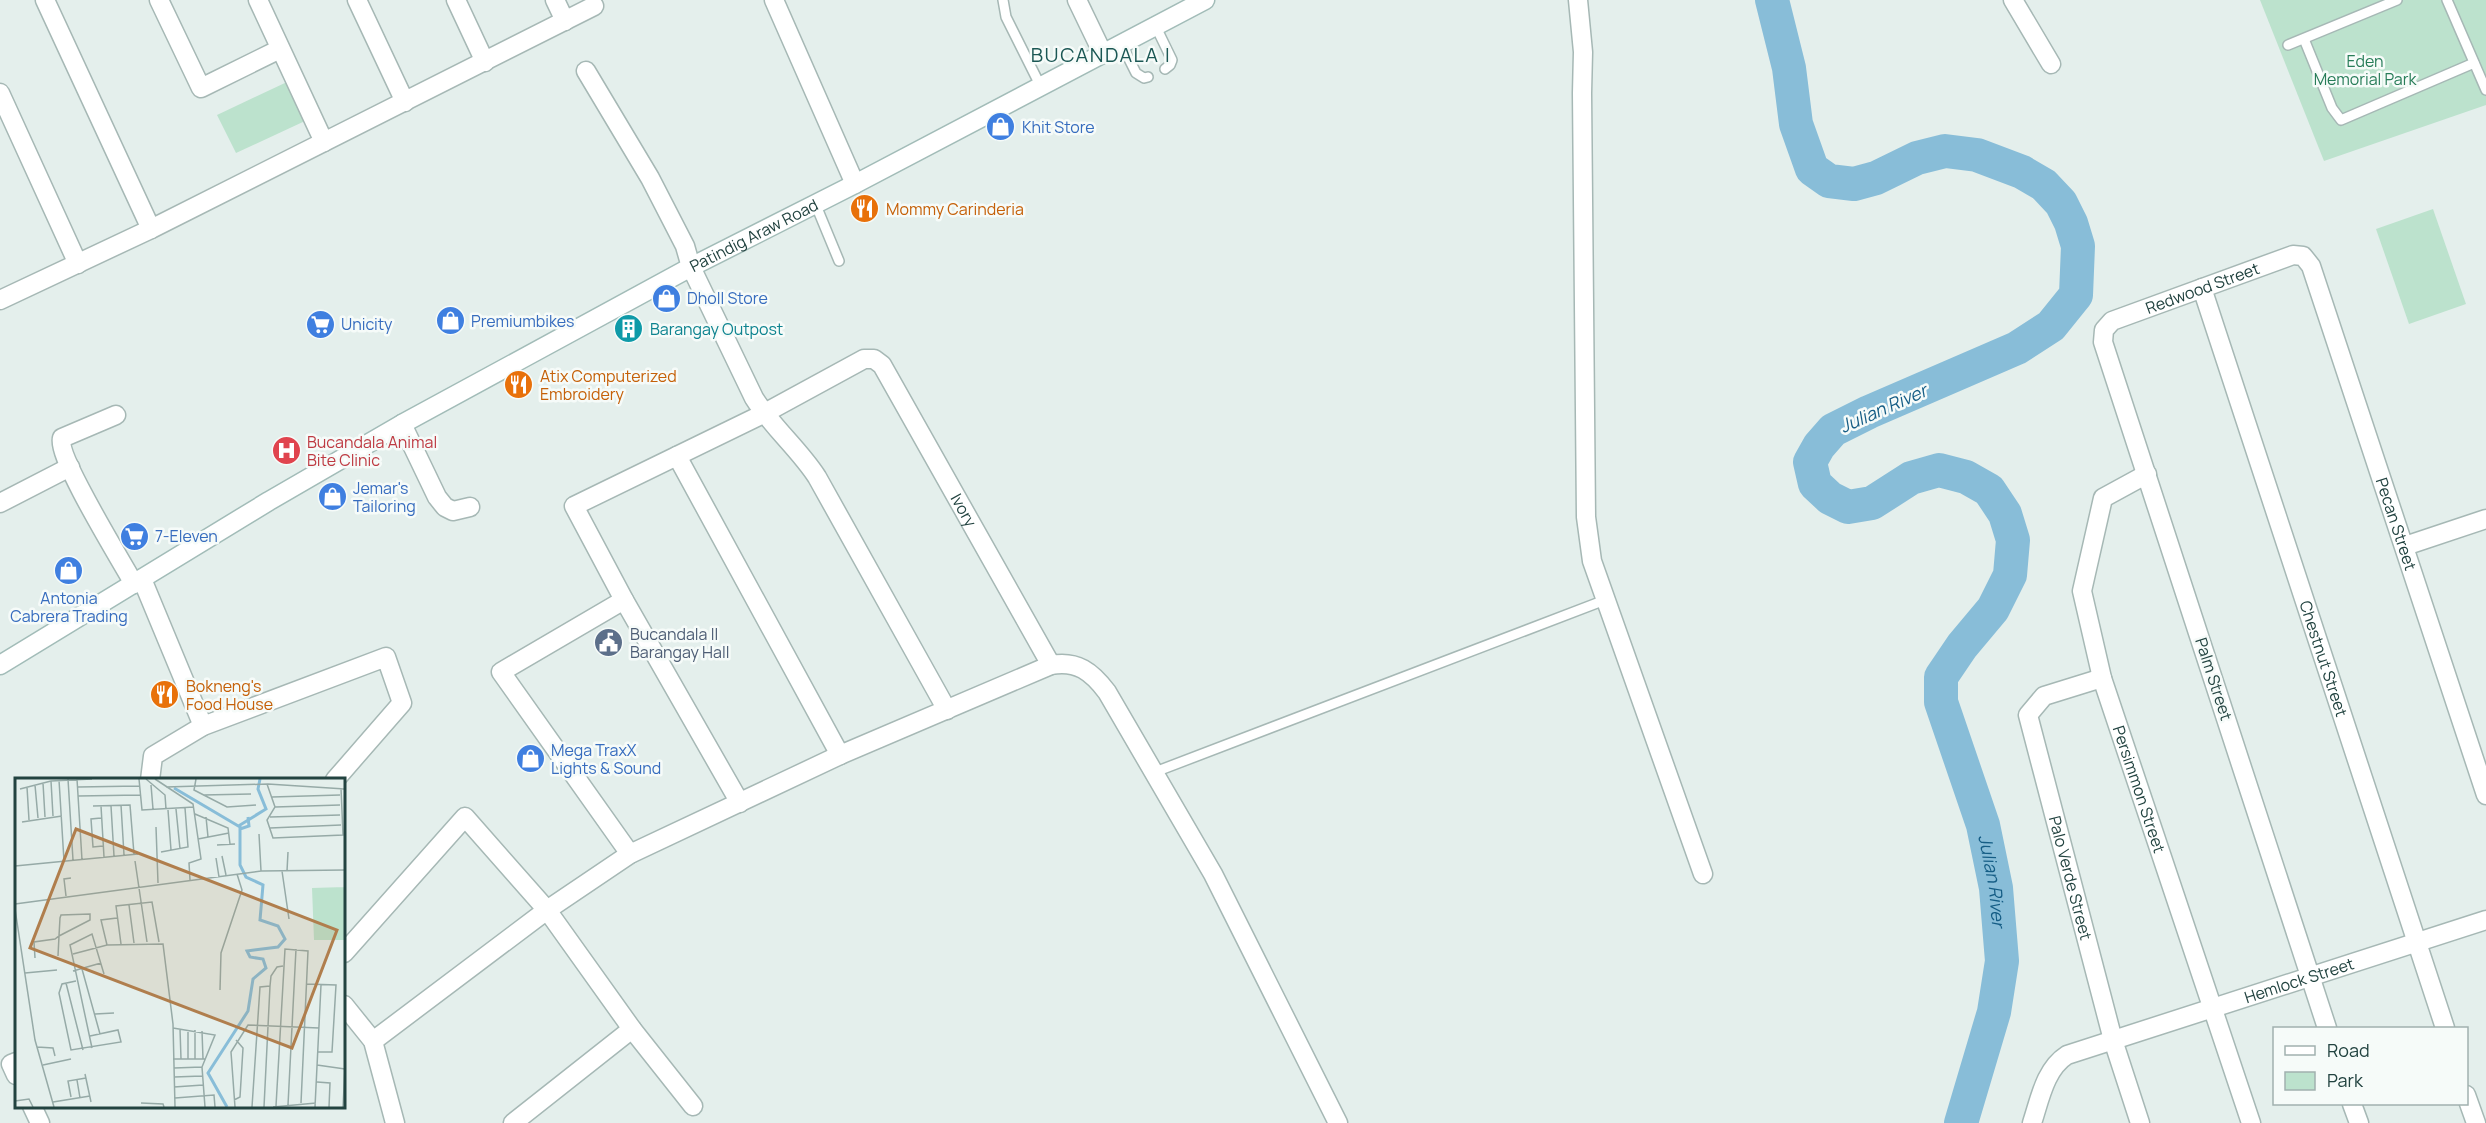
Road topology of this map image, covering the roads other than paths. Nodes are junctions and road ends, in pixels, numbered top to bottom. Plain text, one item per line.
1 (45, 0) edge
2 (159, 0) edge
3 (258, 0) edge
4 (357, 0) edge
5 (456, 0) edge
6 (555, 0) edge
7 (774, 0) edge
8 (1003, 0) edge
9 (1077, 0) edge
10 (1205, 0) edge
11 (1578, 0) edge
12 (2013, 0) edge
13 (2397, 0) edge
14 (2447, 0) edge
15 (594, 6) dead end
16 (565, 21) junction
17 (1156, 27) junction
18 (2304, 39) junction
19 (1122, 45) junction
20 (2288, 45) dead end
21 (280, 49) junction
22 (1103, 54) junction
23 (485, 62) junction
24 (2474, 63) junction
25 (2051, 64) dead end
26 (1166, 69) dead end
27 (586, 71) dead end
28 (1148, 77) dead end
29 (1041, 87) junction
30 (2486, 90) edge
31 (0, 93) edge
32 (405, 102) junction
33 (324, 142) junction
34 (855, 184) junction
35 (815, 203) junction
36 (151, 229) junction
37 (2303, 256) joint
38 (838, 261) dead end
39 (78, 264) junction
40 (691, 267) junction
41 (2202, 288) junction
42 (0, 299) edge
43 (2104, 330) joint
44 (763, 414) junction
45 (116, 415) dead end
46 (402, 424) junction
47 (677, 456) junction
48 (70, 467) junction
49 (2147, 474) junction
50 (0, 503) edge
51 (470, 507) dead end
52 (2486, 519) edge
53 (2405, 546) junction
54 (138, 582) junction
55 (624, 600) junction
56 (1605, 600) junction
57 (0, 665) edge
58 (1051, 665) junction
59 (2102, 678) junction
60 (946, 710) junction
61 (203, 726) junction
62 (840, 755) junction
63 (1155, 772) junction
64 (150, 778) edge
65 (337, 778) edge
66 (2486, 795) edge
67 (740, 803) junction
68 (630, 854) junction
69 (1702, 874) dead end
70 (547, 910) junction
71 (2486, 920) edge
72 (2416, 942) junction
73 (345, 951) edge
74 (2310, 976) junction
75 (345, 1006) edge
76 (2213, 1007) junction
77 (2326, 1027) edge
78 (2444, 1027) edge
79 (632, 1029) junction
80 (2113, 1040) junction
81 (373, 1041) junction
82 (2468, 1101) edge
83 (2352, 1105) edge
84 (693, 1106) dead end
85 (32, 1108) edge
86 (40, 1123) edge
87 (395, 1123) edge
88 (513, 1123) edge
89 (1338, 1123) edge
90 (2032, 1123) edge
91 (2140, 1123) edge
92 (2251, 1123) edge
93 (2359, 1123) edge
94 (2476, 1123) edge

1 - 36 street
2 - 21 street
3 - 21 street
4 - 32 street
5 - 23 street
6 - 16 street
7 - 34 street
8 - 29 lane
9 - 22 street
10 - 17 street, Patindig Araw Road
11 - 56 street
12 - 25 street
13 - 18 lane
14 - 24 lane
15 - 16 street
16 - 23 street
17 - 19 street, Patindig Araw Road
17 - 26 lane
18 - 20 lane
18 - 24 lane
19 - 22 street, Patindig Araw Road
19 - 28 lane
21 - 33 street
22 - 29 street, Patindig Araw Road
23 - 32 street
24 - 30 lane
27 - 40 street
29 - 34 street, Patindig Araw Road
31 - 39 street
32 - 33 street
33 - 36 street
34 - 35 street, Patindig Araw Road
35 - 38 lane
35 - 40 street, Patindig Araw Road
36 - 39 street
37 - 41 street, Redwood Street
37 - 53 street, Pecan Street
39 - 42 street
40 - 44 street
40 - 46 street, Patindig Araw Road
41 - 43 street, Redwood Street
41 - 72 street, Chestnut Street
43 - 49 street, Palm Street
44 - 47 street
44 - 58 street, Ivory
44 - 60 street
45 - 48 street
46 - 51 street
46 - 54 street, Patindig Araw Road
47 - 55 street
47 - 62 street
48 - 50 street
48 - 54 street
49 - 59 street, Persimmon Street
49 - 74 street, Palm Street
52 - 53 street
53 - 66 street, Pecan Street
54 - 57 street, Patindig Araw Road
54 - 61 street
55 - 67 street
55 - 68 street
56 - 63 lane
56 - 69 street
58 - 60 street
58 - 63 street
59 - 76 street, Persimmon Street
59 - 80 street, Palo Verde Street
60 - 62 street
61 - 64 street
61 - 65 street
62 - 67 street
63 - 89 street
67 - 68 street
68 - 70 street
70 - 73 street
70 - 79 street
70 - 81 street
71 - 72 street, Hemlock Street
72 - 74 street, Hemlock Street
72 - 78 street, Chestnut Street
74 - 76 street, Hemlock Street
74 - 77 street, Palm Street
75 - 81 street
76 - 80 street, Hemlock Street
76 - 92 street, Persimmon Street
79 - 84 street
79 - 88 street
80 - 90 street, Hemlock Street
80 - 91 street, Palo Verde Street
81 - 87 street
82 - 94 street
83 - 93 street
85 - 86 street

